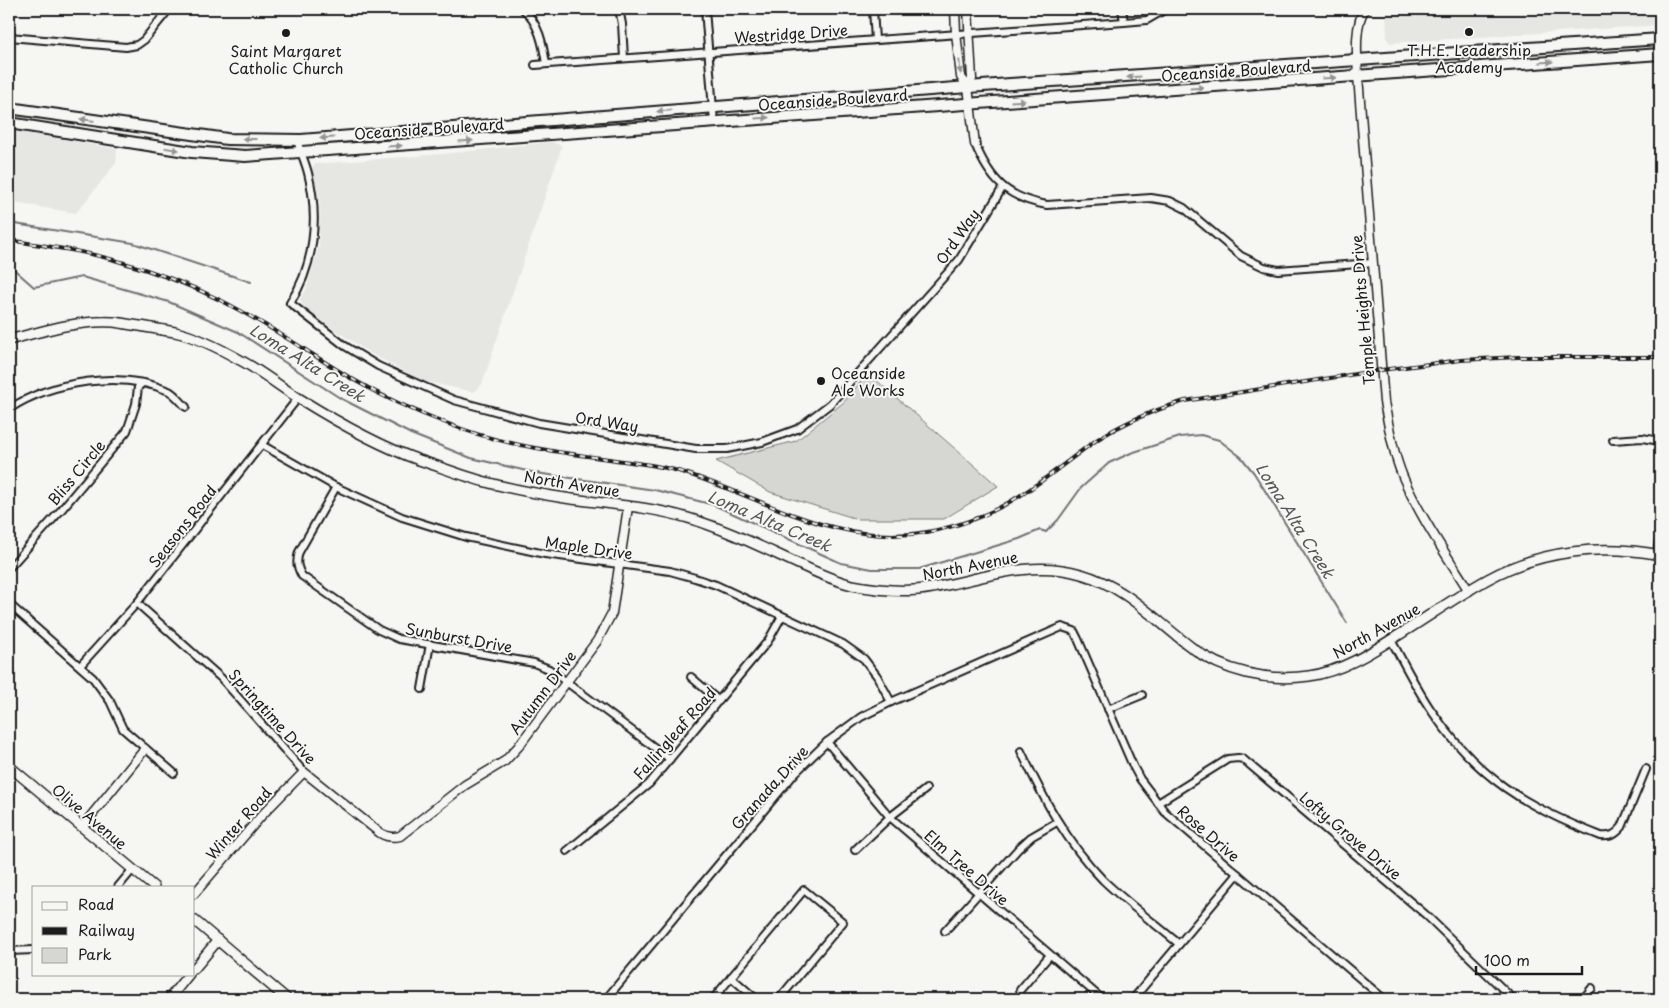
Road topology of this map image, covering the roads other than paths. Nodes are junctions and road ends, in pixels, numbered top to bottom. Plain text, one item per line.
1 (169, 9) edge
2 (523, 9) edge
3 (619, 9) edge
4 (705, 9) edge
5 (873, 9) edge
6 (955, 9) edge
7 (968, 9) edge
8 (1122, 9) edge
9 (1166, 9) edge
10 (1365, 9) edge
11 (1124, 22) junction
12 (968, 32) junction
13 (956, 33) junction
14 (9, 37) edge
15 (1660, 39) edge
16 (875, 40) junction
17 (708, 51) junction
18 (1660, 54) edge
19 (624, 58) junction
20 (1357, 60) junction
21 (546, 64) junction
22 (535, 65) dead end
23 (1358, 76) junction
24 (968, 87) junction
25 (969, 105) junction
26 (712, 107) junction
27 (9, 108) edge
28 (9, 122) edge
29 (714, 122) junction
30 (297, 140) junction
31 (975, 144) joint
32 (300, 153) junction
33 (1004, 187) junction
34 (1372, 264) junction
35 (9, 340) edge
36 (143, 383) junction
37 (298, 398) junction
38 (186, 407) dead end
39 (9, 409) edge
40 (1613, 440) dead end
41 (1660, 441) edge
42 (262, 444) junction
43 (336, 487) junction
44 (628, 506) junction
45 (1660, 532) edge
46 (1658, 555) edge
47 (618, 564) junction
48 (9, 568) edge
49 (1469, 591) junction
50 (137, 603) junction
51 (9, 604) edge
52 (782, 616) junction
53 (1078, 638) joint
54 (1391, 640) junction
55 (430, 644) junction
56 (80, 666) junction
57 (690, 677) dead end
58 (567, 681) junction
59 (422, 689) dead end
60 (1142, 695) dead end
61 (719, 701) junction
62 (890, 702) junction
63 (1108, 709) junction
64 (827, 742) junction
65 (145, 749) junction
66 (1021, 751) dead end
67 (670, 759) junction
68 (9, 766) edge
69 (1646, 769) dead end
70 (304, 772) junction
71 (174, 773) dead end
72 (926, 789) dead end
73 (1158, 803) junction
74 (890, 817) junction
75 (1058, 822) junction
76 (82, 827) junction
77 (395, 838) joint
78 (856, 850) dead end
79 (567, 851) dead end
80 (133, 870) junction
81 (1238, 874) junction
82 (119, 886) edge
83 (153, 886) edge
84 (195, 893) edge
85 (978, 894) junction
86 (195, 921) edge
87 (945, 932) dead end
88 (218, 940) junction
89 (1179, 944) junction
90 (32, 950) edge
91 (9, 951) edge
92 (1050, 955) junction
93 (195, 968) edge
94 (187, 976) edge
95 (732, 977) junction
96 (1592, 988) dead end
97 (1020, 990) dead end
98 (169, 999) edge
99 (287, 999) edge
100 (606, 999) edge
101 (713, 999) edge
102 (756, 999) edge
103 (779, 999) edge
104 (1102, 999) edge
105 (1133, 999) edge
106 (1384, 999) edge
107 (1513, 999) edge
108 (1583, 999) edge

1 - 14 street
2 - 21 street
3 - 19 street
4 - 17 street
5 - 16 street
6 - 13 street
7 - 12 street
8 - 11 street
9 - 11 street, Westridge Drive
10 - 20 street, Temple Heights Drive
11 - 12 street, Westridge Drive
12 - 13 street, Westridge Drive
12 - 24 street
13 - 16 street, Westridge Drive
13 -> 24 street
15 - 20 main road, Oceanside Boulevard
16 - 17 street, Westridge Drive
17 - 19 street, Westridge Drive
17 - 26 street
23 -> 18 main road, Oceanside Boulevard
19 - 21 street, Westridge Drive
20 - 23 street, Temple Heights Drive
20 -> 24 main road, Oceanside Boulevard
21 - 22 street, Westridge Drive
25 -> 23 main road, Oceanside Boulevard
23 - 34 street, Temple Heights Drive
24 - 25 street
24 - 26 main road, Oceanside Boulevard
29 -> 25 main road, Oceanside Boulevard
25 - 31 street
26 - 29 street
26 -> 30 main road, Oceanside Boulevard
30 -> 27 main road, Oceanside Boulevard
28 -> 32 main road, Oceanside Boulevard
32 -> 29 main road, Oceanside Boulevard
30 - 32 street, Ord Way
31 - 33 street
32 - 33 street, Ord Way
33 - 34 street
34 - 49 street, Temple Heights Drive
35 - 37 main road, North Avenue
36 - 38 street
36 - 39 street
36 - 48 street, Bliss Circle
37 - 42 street, Seasons Road
37 - 44 main road, North Avenue
40 - 41 street
42 - 43 street, Maple Drive
42 - 50 street, Seasons Road
43 - 47 street, Maple Drive
43 - 55 street, Sunburst Drive
44 - 47 street, Autumn Drive
44 - 54 main road, North Avenue
45 - 46 street
46 - 49 main road, North Avenue
47 - 52 street, Maple Drive
47 - 58 street, Autumn Drive
49 - 54 main road, North Avenue
50 - 56 street, Seasons Road
50 - 70 street, Springtime Drive
51 - 56 street
52 - 61 street, Fallingleaf Road
52 - 62 street, Maple Drive
53 - 62 street, Granada Drive
53 - 63 street, Rose Drive
54 - 69 street
55 - 58 street, Sunburst Drive
55 - 59 street
56 - 65 street
57 - 61 street
58 - 67 street, Sunburst Drive
58 - 77 street, Autumn Drive
60 - 63 street
61 - 67 street, Fallingleaf Road
62 - 64 street, Granada Drive
63 - 73 street, Rose Drive
64 - 74 street, Elm Tree Drive
64 - 100 street, Granada Drive
65 - 71 street
65 - 76 street
66 - 75 street
67 - 79 street, Fallingleaf Road
68 - 76 main road, Olive Avenue
70 - 77 street, Springtime Drive
70 - 84 street, Winter Road
72 - 74 street
73 - 81 street, Rose Drive
73 - 107 street, Lofty Grove Drive
74 - 78 street
74 - 85 street, Elm Tree Drive
75 - 85 street
75 - 89 street
76 - 80 main road, Olive Avenue
80 - 82 street
80 - 83 main road, Olive Avenue
81 - 89 street
81 - 106 street, Rose Drive
85 - 87 street
85 - 92 street, Elm Tree Drive
86 - 88 main road
88 - 93 main road
88 - 99 main road
89 - 105 street
90 - 91 street
92 - 97 street
92 - 104 street, Elm Tree Drive
94 - 98 main road
95 - 101 street
95 - 102 street
95 - 103 street
96 - 108 street

